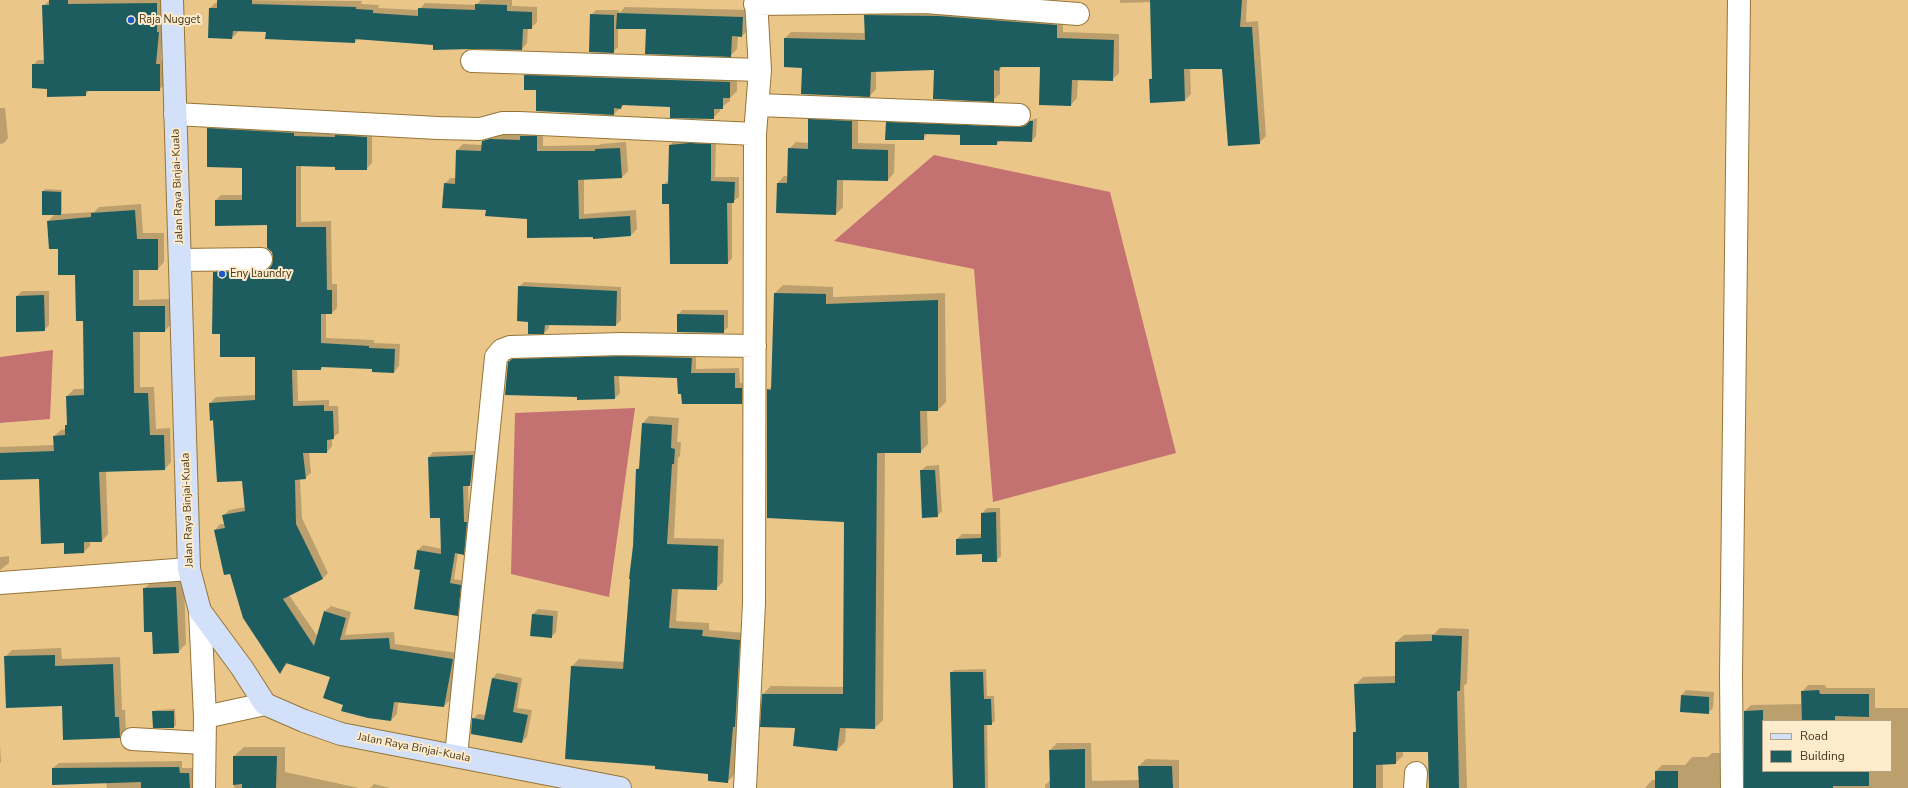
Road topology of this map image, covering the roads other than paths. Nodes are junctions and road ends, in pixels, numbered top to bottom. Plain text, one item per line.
1 (172, 0) edge
2 (1739, 0) edge
3 (756, 2) edge
4 (1078, 14) dead end
5 (472, 61) dead end
6 (760, 70) junction
7 (758, 105) junction
8 (175, 114) junction
9 (1020, 115) dead end
10 (755, 134) junction
11 (261, 259) dead end
12 (180, 260) junction
13 (755, 346) junction
14 (189, 569) junction
15 (0, 583) edge
16 (200, 611) junction
17 (265, 704) junction
18 (205, 717) junction
19 (132, 739) dead end
20 (204, 743) junction
21 (456, 756) junction
22 (204, 788) edge
23 (620, 788) edge
24 (745, 788) edge
25 (1732, 788) edge

1 - 8 main road, Jalan Raya Binjai-Kuala
2 - 25 street
3 - 4 street
3 - 6 street
5 - 6 street
6 - 7 street
7 - 9 street
7 - 10 street
8 - 10 street
8 - 12 main road, Jalan Raya Binjai-Kuala
10 - 13 street
11 - 12 street
12 - 14 main road, Jalan Raya Binjai-Kuala
13 - 21 street
13 - 24 street
14 - 15 street
14 - 16 main road, Jalan Raya Binjai-Kuala
16 - 17 main road, Jalan Raya Binjai-Kuala
16 - 18 street
17 - 18 street
17 - 21 main road, Jalan Raya Binjai-Kuala
18 - 20 street
19 - 20 street
20 - 22 street
21 - 23 main road, Jalan Raya Binjai-Kuala

